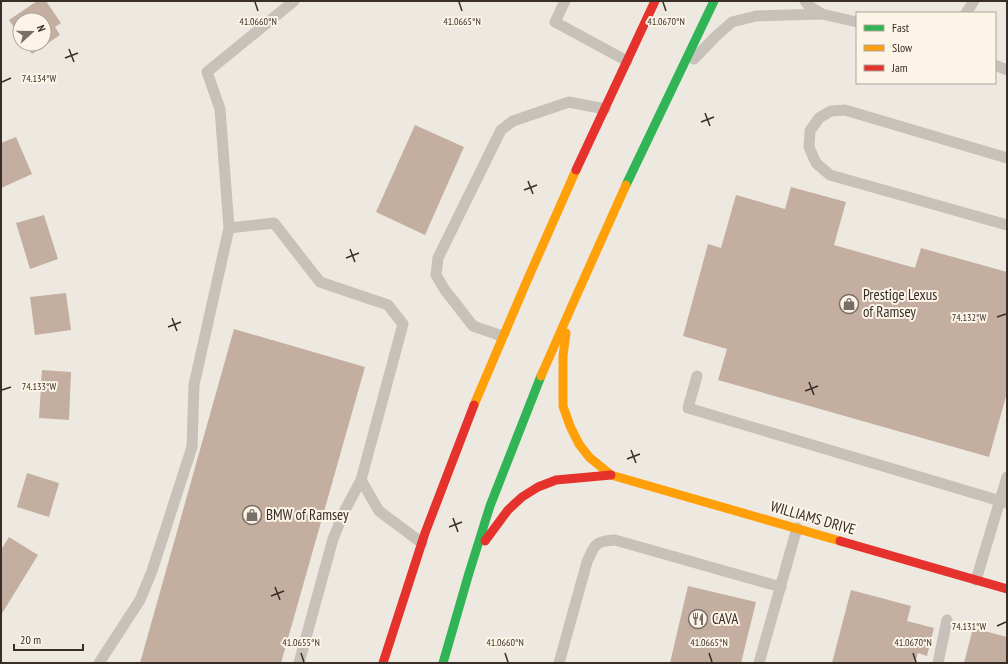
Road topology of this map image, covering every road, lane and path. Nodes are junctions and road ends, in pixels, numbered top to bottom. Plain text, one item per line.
1 (294, 1) edge
2 (565, 1) edge
3 (655, 1) edge
4 (714, 1) edge
5 (805, 1) edge
6 (974, 1) edge
7 (967, 12) edge
8 (822, 14) junction
9 (856, 22) edge
10 (627, 61) junction
11 (996, 65) edge
12 (1007, 70) edge
13 (678, 76) junction
14 (605, 109) junction
15 (1007, 158) edge
16 (1007, 224) edge
17 (229, 228) junction
18 (569, 312) junction
19 (502, 336) junction
20 (697, 376) dead end
21 (611, 475) junction
22 (1007, 478) edge
23 (361, 480) junction
24 (1004, 502) edge
25 (797, 528) junction
26 (422, 543) junction
27 (474, 556) junction
28 (976, 580) junction
29 (780, 587) junction
30 (1007, 588) edge
31 (947, 620) dead end
32 (99, 663) edge
33 (299, 663) edge
34 (383, 663) edge
35 (443, 663) edge
36 (559, 663) edge
37 (759, 663) edge
38 (938, 663) edge

1 - 17 lane
2 - 10 lane
3 - 10 main road
4 - 13 main road
5 - 8 lane
6 - 7 lane
8 - 9 lane
8 - 13 lane
10 - 14 main road
11 - 12 lane
13 - 18 main road
14 - 19 main road
14 - 19 lane
15 - 16 lane
17 - 23 lane
17 - 32 lane
18 - 21 main road
18 - 27 main road
19 - 26 main road
20 - 24 lane
21 - 25 main road, WILLIAMS DRIVE
21 - 27 main road
22 - 24 lane
23 - 26 lane
23 - 33 lane
24 - 28 lane
25 - 28 main road, WILLIAMS DRIVE
25 - 29 lane
26 - 34 main road
27 - 35 main road
28 - 30 main road, WILLIAMS DRIVE
29 - 36 lane
29 - 37 lane
31 - 38 lane

